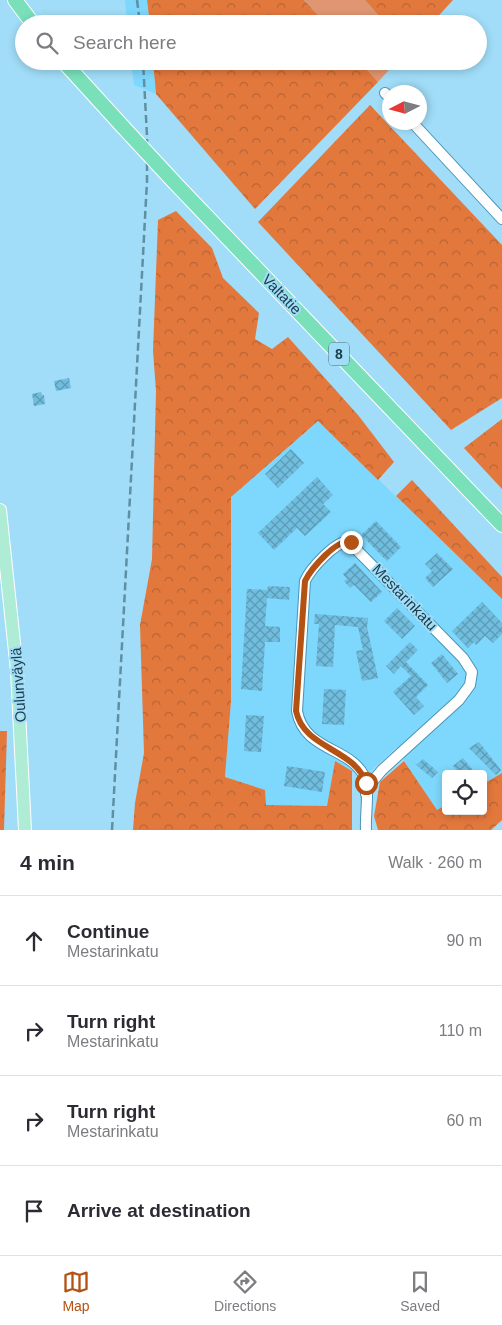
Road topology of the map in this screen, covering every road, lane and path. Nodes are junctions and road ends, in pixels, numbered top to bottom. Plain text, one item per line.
1 (14, 0) edge
2 (26, 15) edge
3 (71, 70) edge
4 (420, 130) edge
5 (500, 212) edge
6 (0, 510) edge
7 (502, 525) edge
8 (366, 794) junction
9 (25, 830) edge
10 (366, 830) edge

1 - 2 highway
3 - 7 highway, Valtatie / 8, bridge
4 - 5 street
6 - 9 main road, Oulunväylä
8 - 8 street, Mestarinkatu
8 - 10 street, Mestarinkatu

